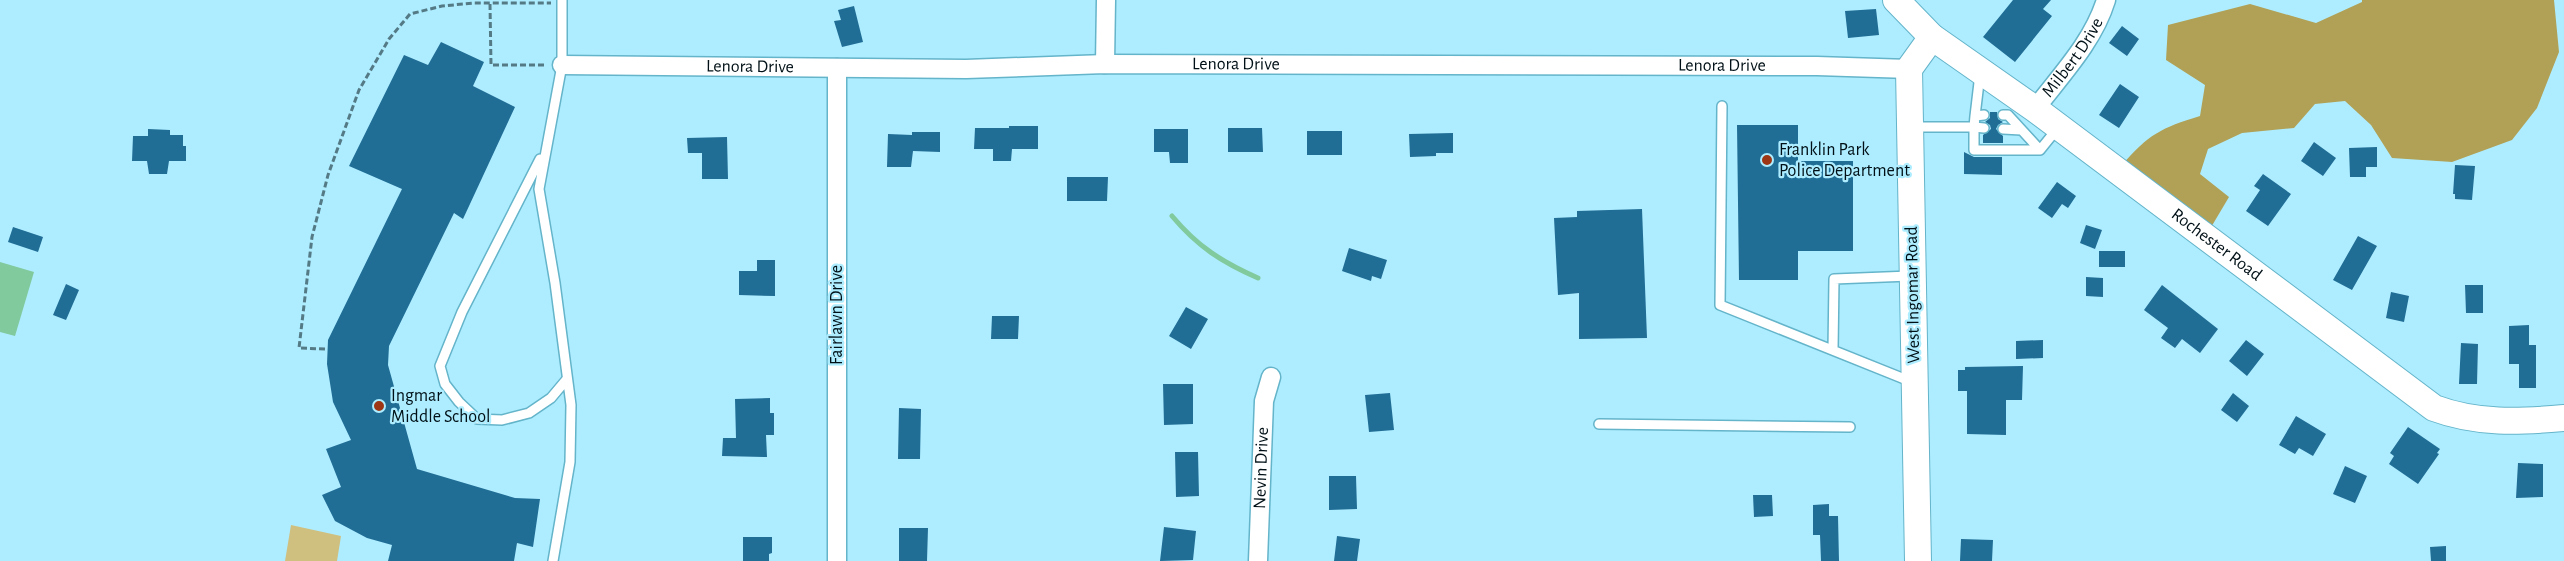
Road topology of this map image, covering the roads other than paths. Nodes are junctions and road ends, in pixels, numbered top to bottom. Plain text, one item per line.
1 (1106, 0) edge
2 (1896, 0) edge
3 (2106, 0) edge
4 (562, 1) edge
5 (1932, 37) junction
6 (1105, 64) junction
7 (562, 65) junction
8 (837, 68) junction
9 (1909, 69) junction
10 (1980, 71) junction
11 (1722, 106) dead end
12 (2003, 115) dead end
13 (2028, 120) junction
14 (1910, 127) junction
15 (2058, 127) junction
16 (1979, 128) junction
17 (2003, 129) dead end
18 (2040, 150) junction
19 (544, 152) junction
20 (1913, 276) junction
21 (1833, 350) junction
22 (1271, 377) dead end
23 (567, 379) junction
24 (1915, 383) junction
25 (2564, 418) edge
26 (1599, 424) dead end
27 (1850, 427) dead end
28 (553, 561) edge
29 (837, 561) edge
30 (1258, 561) edge
31 (1918, 561) edge

1 - 6 street
2 - 5 street, Rochester Road
3 - 13 street, Milbert Drive
4 - 7 lane
5 - 9 street
5 - 10 street, Rochester Road
6 - 8 street, Lenora Drive
6 - 9 street, Lenora Drive
7 - 8 street, Lenora Drive
7 - 19 lane
8 - 29 street, Fairlawn Drive
9 - 14 street, West Ingomar Road
10 - 13 street, Rochester Road
10 - 16 lane
11 - 21 lane
12 - 13 lane
13 - 15 street, Rochester Road
13 - 17 lane
13 - 18 lane
14 - 16 lane
14 - 20 street, West Ingomar Road
15 - 18 lane
15 - 25 street, Rochester Road
16 - 18 lane
19 - 23 lane
19 - 23 lane
20 - 21 lane
20 - 24 street, West Ingomar Road
21 - 24 lane
22 - 30 street, Nevin Drive
23 - 28 lane
24 - 31 street, West Ingomar Road
26 - 27 lane

